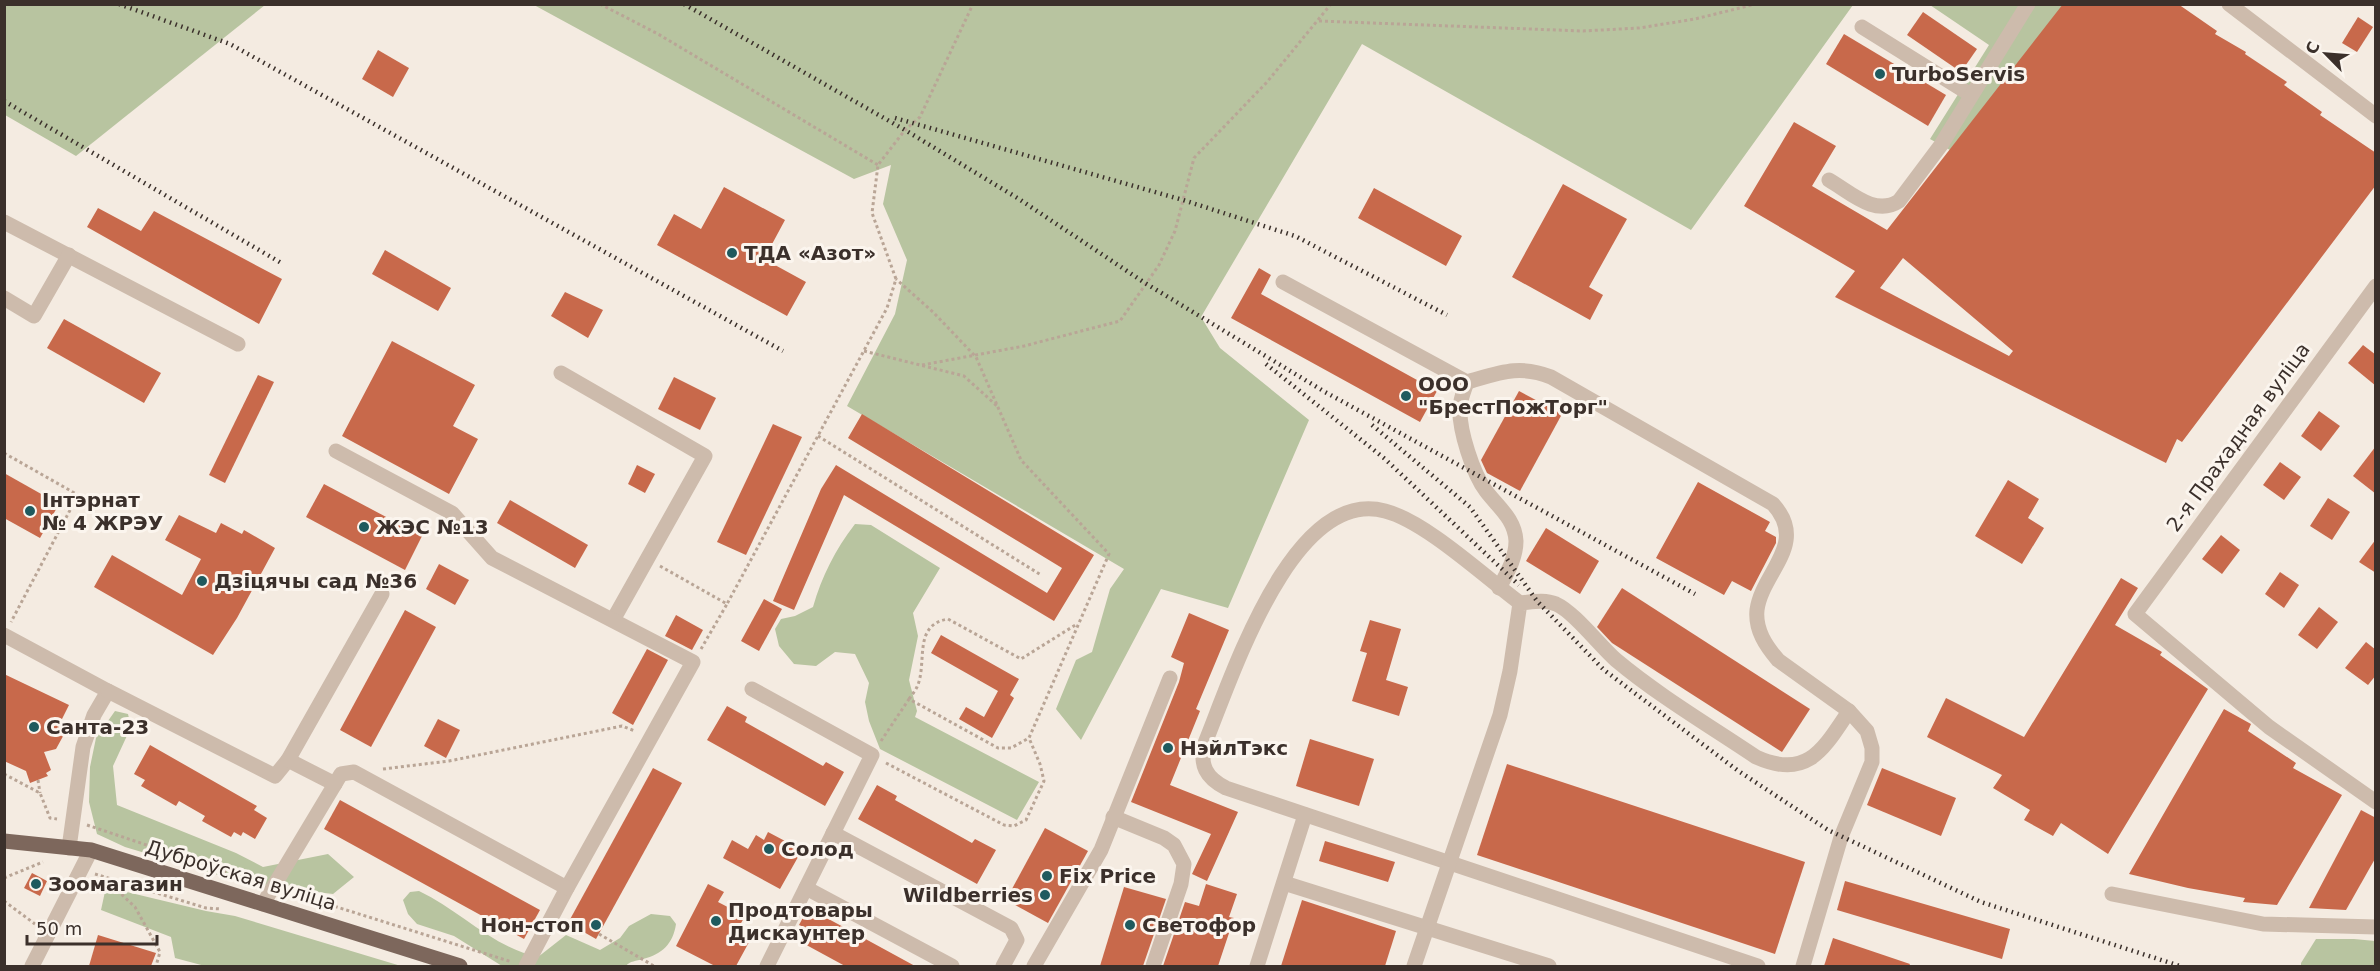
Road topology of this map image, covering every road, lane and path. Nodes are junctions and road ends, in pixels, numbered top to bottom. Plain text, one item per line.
1 (600, 4) edge
2 (973, 4) edge
3 (1331, 4) edge
4 (1756, 4) edge
5 (2028, 4) edge
6 (2229, 4) edge
7 (1319, 21) junction
8 (1862, 27) dead end
9 (1971, 94) junction
10 (2376, 116) edge
11 (878, 165) junction
12 (1829, 180) dead end
13 (4, 222) edge
14 (69, 255) junction
15 (896, 279) junction
16 (1282, 282) dead end
17 (2376, 286) edge
18 (4, 298) edge
19 (238, 344) dead end
20 (864, 351) junction
21 (976, 357) junction
22 (922, 365) junction
23 (561, 373) dead end
24 (1467, 382) junction
25 (1000, 409) junction
26 (818, 436) junction
27 (336, 451) dead end
28 (4, 453) edge
29 (647, 560) junction
30 (1041, 575) dead end
31 (1499, 588) junction
32 (382, 594) dead end
33 (1520, 603) junction
34 (727, 604) junction
35 (614, 620) junction
36 (1079, 624) junction
37 (7, 630) edge
38 (693, 662) junction
39 (1170, 678) dead end
40 (752, 689) dead end
41 (108, 691) junction
42 (909, 699) junction
43 (1849, 711) junction
44 (651, 738) junction
45 (1029, 738) junction
46 (872, 755) junction
47 (288, 760) junction
48 (354, 772) junction
49 (4, 774) edge
50 (38, 780) dead end
51 (335, 784) junction
52 (40, 793) junction
53 (2376, 802) edge
54 (1305, 816) junction
55 (1113, 817) junction
56 (50, 818) dead end
57 (833, 833) junction
58 (4, 841) edge
59 (69, 848) junction
60 (92, 850) junction
61 (44, 861) dead end
62 (1449, 862) junction
63 (104, 877) dead end
64 (4, 878) edge
65 (1284, 883) junction
66 (567, 888) junction
67 (806, 888) junction
68 (2112, 894) dead end
69 (4, 901) edge
70 (263, 904) junction
71 (36, 925) dead end
72 (2376, 927) edge
73 (1426, 928) junction
74 (599, 934) dead end
75 (32, 966) edge
76 (156, 966) edge
77 (460, 966) edge
78 (526, 966) edge
79 (654, 966) edge
80 (768, 966) edge
81 (952, 966) edge
82 (1003, 966) edge
83 (1034, 966) edge
84 (1154, 966) edge
85 (1257, 966) edge
86 (1414, 966) edge
87 (1549, 966) edge
88 (1758, 966) edge
89 (1803, 966) edge

1 - 11 path
2 - 11 path
3 - 7 path
4 - 7 path
5 - 9 street
6 - 10 street
7 - 21 path
8 - 9 street
9 - 12 street
11 - 15 path
13 - 14 street
14 - 18 street
14 - 19 street
15 - 20 path
15 - 21 path
16 - 24 street
17 - 53 street, 2-я Прахадная вуліца
20 - 22 path
20 - 26 path
21 - 22 path
21 - 25 path
22 - 25 path
23 - 29 street
24 - 31 street
24 - 43 street
25 - 36 path
26 - 30 path
26 - 34 path
27 - 35 street
28 - 37 path
29 - 34 path
29 - 35 street
31 - 33 street
31 - 54 street
32 - 47 street
33 - 43 street
33 - 62 street
34 - 38 path
35 - 38 street
36 - 42 path
36 - 45 path
37 - 41 street
38 - 44 street
39 - 55 street
40 - 46 street
41 - 47 street
41 - 59 street
42 - 45 path
42 - 46 path
43 - 89 street
44 - 48 path
44 - 66 street
45 - 46 path
46 - 57 street
47 - 51 street
48 - 51 street
48 - 66 street
49 - 52 path
50 - 52 path
51 - 70 street
52 - 56 path
54 - 62 street
54 - 65 street
55 - 83 street
55 - 84 street
57 - 67 street
57 - 82 street
58 - 59 main road, Дуброўская вуліца
59 - 60 main road, Дуброўская вуліца
60 - 70 main road, Дуброўская вуліца
60 - 75 street
61 - 64 path
62 - 73 street
62 - 88 street
63 - 76 path
65 - 73 street
65 - 85 street
66 - 78 street
67 - 80 street
67 - 81 street
68 - 72 street
69 - 71 path
70 - 77 main road, Дуброўская вуліца
73 - 86 street
73 - 87 street
74 - 79 path

